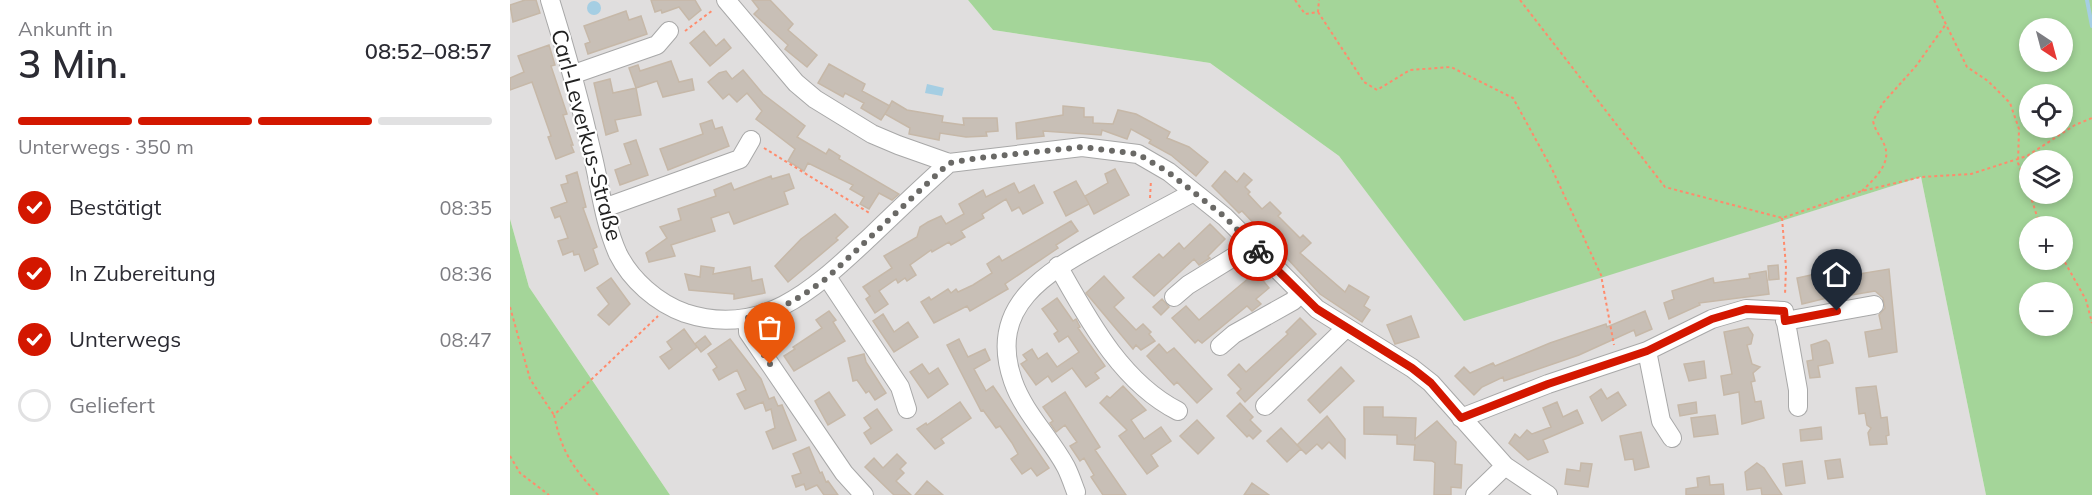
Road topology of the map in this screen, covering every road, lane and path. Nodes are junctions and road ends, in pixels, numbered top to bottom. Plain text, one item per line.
1 (550, 0) edge
2 (1295, 0) edge
3 (1319, 0) edge
4 (1520, 0) edge
5 (1934, 0) edge
6 (721, 3) edge
7 (1318, 12) junction
8 (1946, 24) junction
9 (669, 31) joint
10 (574, 74) junction
11 (2092, 118) edge
12 (751, 140) joint
13 (2018, 159) junction
14 (1152, 162) junction
15 (949, 163) junction
16 (1862, 191) junction
17 (1194, 192) junction
18 (604, 208) junction
19 (1149, 216) junction
20 (1782, 218) junction
21 (885, 222) junction
22 (1253, 245) junction
23 (1058, 266) junction
24 (2069, 270) edge
25 (827, 278) junction
26 (1299, 294) junction
27 (1174, 297) dead end
28 (1875, 305) dead end
29 (669, 306) junction
30 (510, 307) edge
31 (1785, 316) junction
32 (747, 318) junction
33 (2092, 323) edge
34 (1346, 328) junction
35 (1220, 346) dead end
36 (1647, 351) junction
37 (1617, 362) junction
38 (1265, 406) dead end
39 (1798, 407) dead end
40 (907, 409) dead end
41 (1178, 411) dead end
42 (554, 415) junction
43 (1461, 418) junction
44 (1672, 438) dead end
45 (510, 456) edge
46 (1505, 466) junction
47 (1076, 492) dead end
48 (549, 495) edge
49 (598, 495) edge
50 (864, 495) edge
51 (1475, 495) edge
52 (1548, 495) edge

1 - 10 street, Carl-Leverkus-Straße
2 - 7 path
3 - 7 path
4 - 20 path
5 - 8 path
6 - 9 path
6 - 15 street
7 - 37 path
8 - 13 path
8 - 16 path
9 - 10 street
10 - 18 street, Carl-Leverkus-Straße
11 - 13 path
12 - 18 street
12 - 21 path
13 - 16 path
14 - 15 street
14 - 17 street
14 - 19 path
15 - 21 street, Carl-Leverkus-Straße
16 - 20 path
17 - 19 street
17 - 22 street
18 - 29 street, Carl-Leverkus-Straße
19 - 23 street
20 - 31 path
21 - 25 street, Carl-Leverkus-Straße
22 - 26 street
22 - 27 street
23 - 41 street
23 - 47 street
24 - 33 path
25 - 32 street, Carl-Leverkus-Straße
25 - 40 street
26 - 34 street
26 - 35 street
28 - 31 street
29 - 32 street, Carl-Leverkus-Straße
29 - 42 path
30 - 42 path
31 - 36 street
31 - 39 street
32 - 50 street
34 - 38 street
34 - 43 street
36 - 37 street
36 - 44 street
37 - 43 street
42 - 49 path
43 - 46 street
45 - 48 path
46 - 51 street
46 - 52 street

